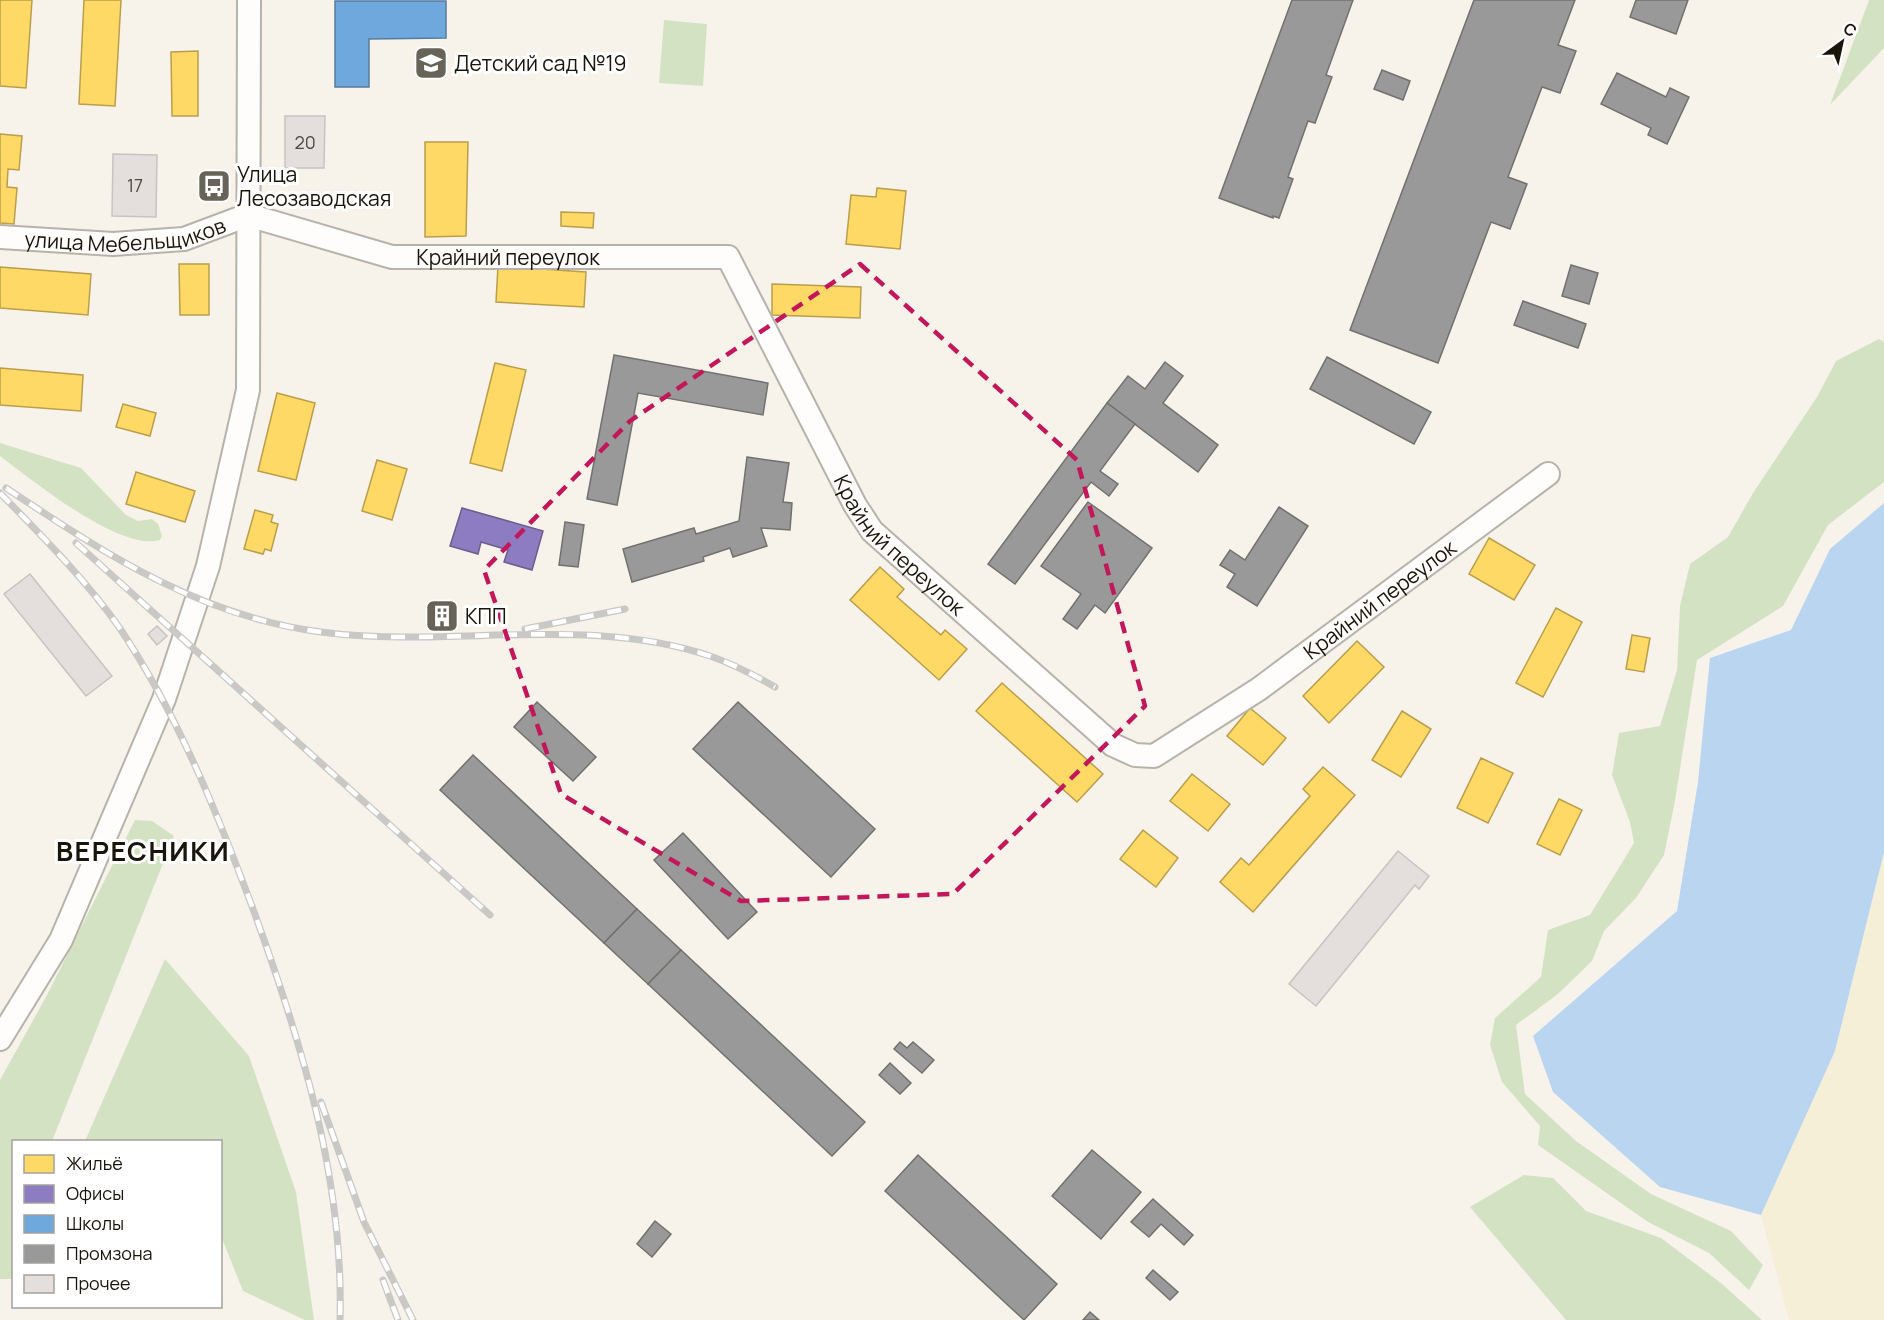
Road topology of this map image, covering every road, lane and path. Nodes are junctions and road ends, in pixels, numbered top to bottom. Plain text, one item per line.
1 (249, 0) edge
2 (248, 215) junction
3 (0, 237) edge
4 (1548, 474) dead end
5 (0, 1039) edge

1 - 2 street
2 - 3 street, улица Мебельщиков
2 - 4 street, Крайний переулок
2 - 5 street

